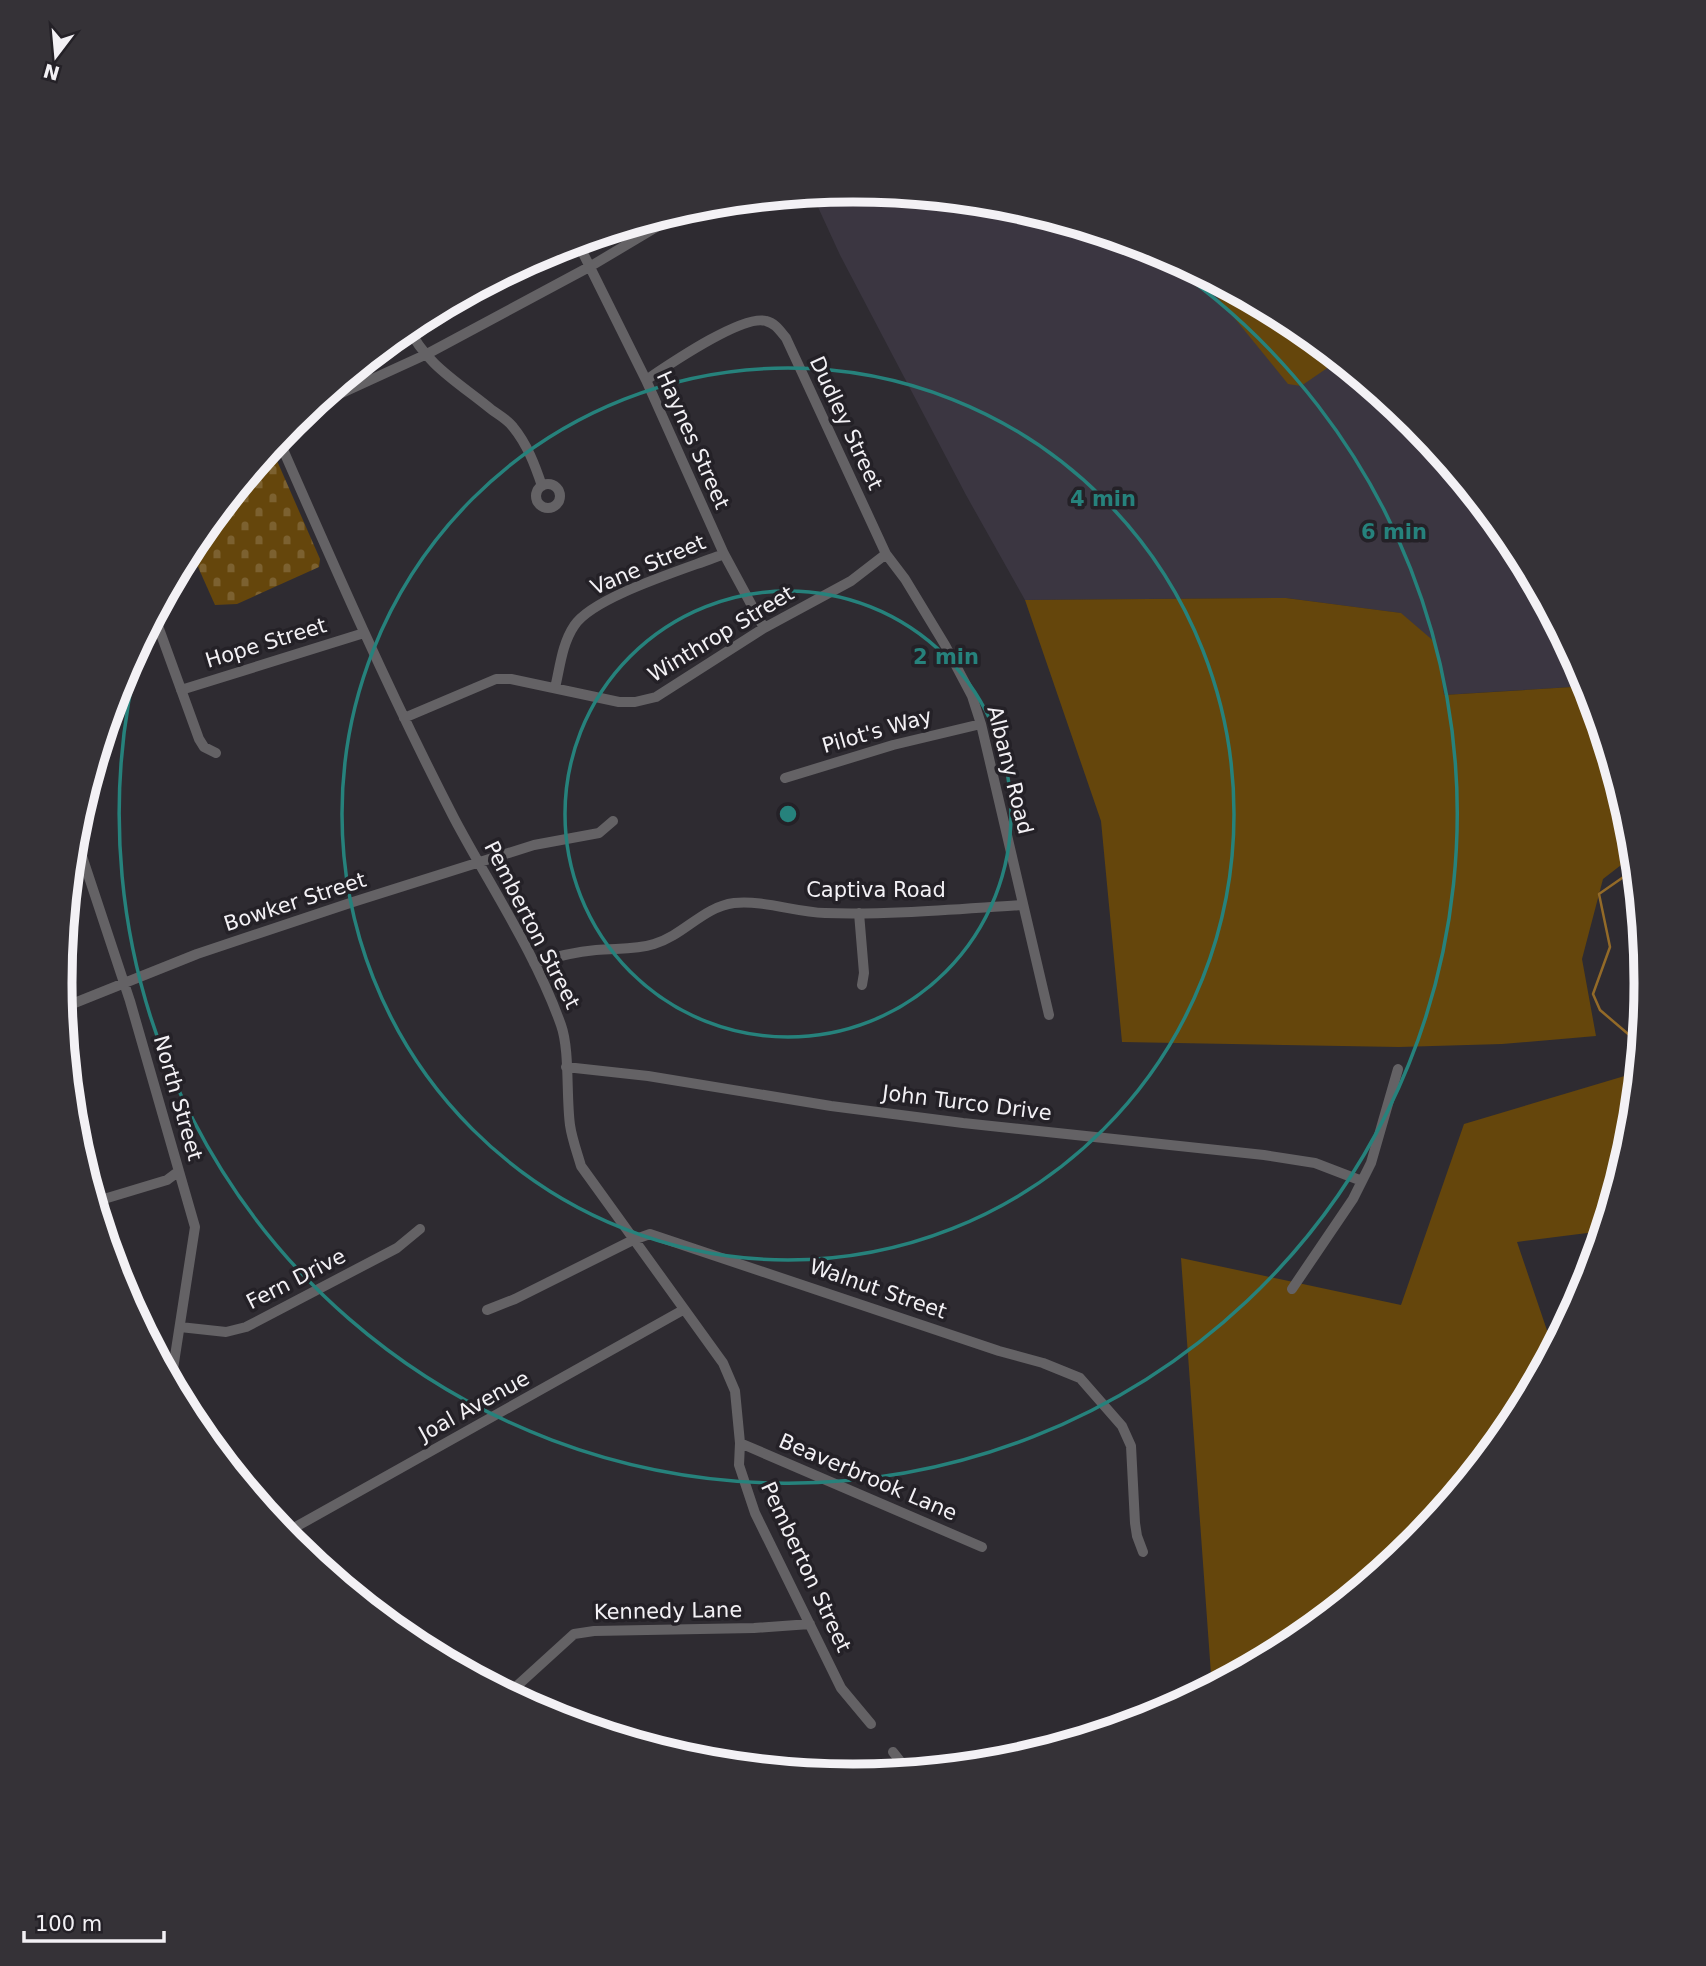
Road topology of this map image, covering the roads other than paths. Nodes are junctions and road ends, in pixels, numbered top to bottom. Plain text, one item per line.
1 (657, 227) edge
2 (582, 250) edge
3 (591, 266) junction
4 (415, 336) edge
5 (426, 354) junction
6 (646, 380) junction
7 (342, 393) edge
8 (283, 450) edge
9 (542, 485) dead end
10 (724, 554) junction
11 (886, 554) junction
12 (158, 626) edge
13 (764, 628) junction
14 (363, 633) junction
15 (555, 688) junction
16 (181, 690) junction
17 (404, 718) junction
18 (981, 724) junction
19 (216, 753) dead end
20 (785, 778) dead end
21 (613, 821) dead end
22 (82, 857) edge
23 (479, 863) junction
24 (1022, 905) junction
25 (859, 913) junction
26 (534, 963) junction
27 (124, 983) junction
28 (862, 985) dead end
29 (72, 1004) edge
30 (1049, 1015) dead end
31 (566, 1068) junction
32 (1398, 1069) dead end
33 (179, 1171) junction
34 (1362, 1181) junction
35 (102, 1199) edge
36 (420, 1229) dead end
37 (633, 1240) junction
38 (1292, 1289) dead end
39 (487, 1310) dead end
40 (683, 1310) junction
41 (180, 1327) junction
42 (173, 1369) edge
43 (740, 1443) junction
44 (294, 1528) edge
45 (982, 1547) dead end
46 (1143, 1552) dead end
47 (810, 1624) junction
48 (515, 1688) edge
49 (871, 1724) dead end
50 (893, 1752) dead end
51 (902, 1763) edge

1 - 3 street
2 - 3 street, Haynes Street
3 - 5 street
3 - 6 street, Haynes Street
4 - 5 street
5 - 7 street
5 - 9 street
6 - 10 street, Haynes Street
6 - 11 street, Dudley Street
8 - 14 street, Pemberton Street
10 - 13 street, Haynes Street
10 - 15 street, Vane Street
11 - 13 street, Winthrop Street
11 - 18 street, Albany Road
12 - 16 street
13 - 15 street, Winthrop Street
14 - 16 street, Hope Street
14 - 17 street, Pemberton Street
15 - 17 street, Winthrop Street
16 - 19 street
17 - 23 street, Pemberton Street
18 - 20 street, Pilot's Way
18 - 24 street, Albany Road
21 - 23 street, Bowker Street
22 - 27 street, North Street
23 - 26 street, Pemberton Street
23 - 27 street, Bowker Street
24 - 25 street, Captiva Road
24 - 30 street, Albany Road
25 - 26 street, Captiva Road
25 - 28 street
26 - 31 street, Pemberton Street
27 - 29 street, Bowker Street
27 - 33 street, North Street
31 - 34 street, John Turco Drive
31 - 37 street, Pemberton Street
32 - 34 street
33 - 35 street
33 - 41 street, North Street
34 - 38 street
36 - 41 street, Fern Drive
37 - 39 street, Walnut Street
37 - 40 street, Pemberton Street
37 - 46 street, Walnut Street
40 - 43 street, Pemberton Street
40 - 44 street, Joal Avenue
41 - 42 street, North Street
43 - 45 street, Beaverbrook Lane
43 - 47 street, Pemberton Street
47 - 48 street, Kennedy Lane
47 - 49 street, Pemberton Street
50 - 51 street

